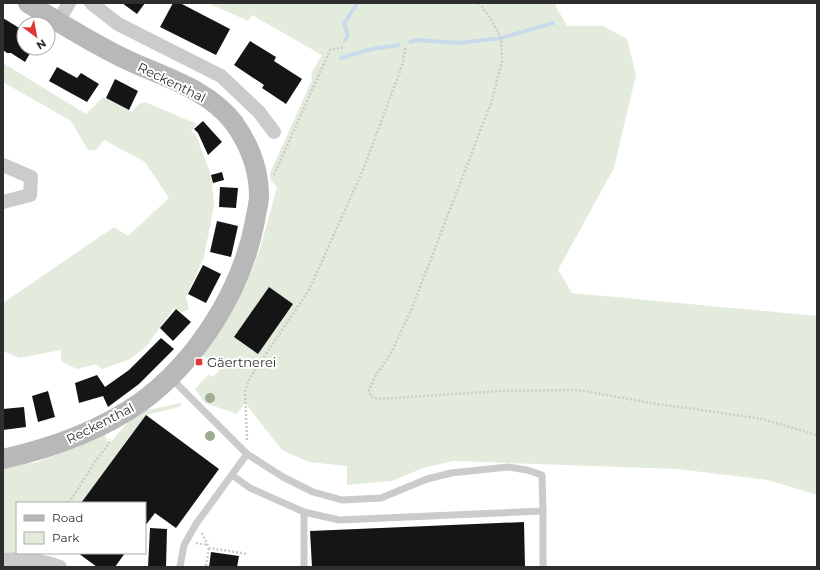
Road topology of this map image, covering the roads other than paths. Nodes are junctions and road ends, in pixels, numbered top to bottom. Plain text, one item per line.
1 (28, 3) edge
2 (69, 3) edge
3 (91, 3) edge
4 (58, 22) junction
5 (274, 132) dead end
6 (3, 165) edge
7 (3, 202) edge
8 (170, 377) junction
9 (247, 454) junction
10 (3, 458) edge
11 (232, 475) junction
12 (543, 510) junction
13 (304, 512) junction
14 (3, 560) edge
15 (60, 567) edge
16 (180, 567) edge
17 (304, 567) edge
18 (543, 567) edge

1 - 4 main road, Reckenthal
2 - 4 street
3 - 5 street
4 - 8 main road, Reckenthal
6 - 7 street
8 - 9 lane
8 - 10 main road, Reckenthal
9 - 11 lane
9 - 12 lane
11 - 13 lane
11 - 16 lane
12 - 13 lane
12 - 18 lane
13 - 17 lane
14 - 15 street

